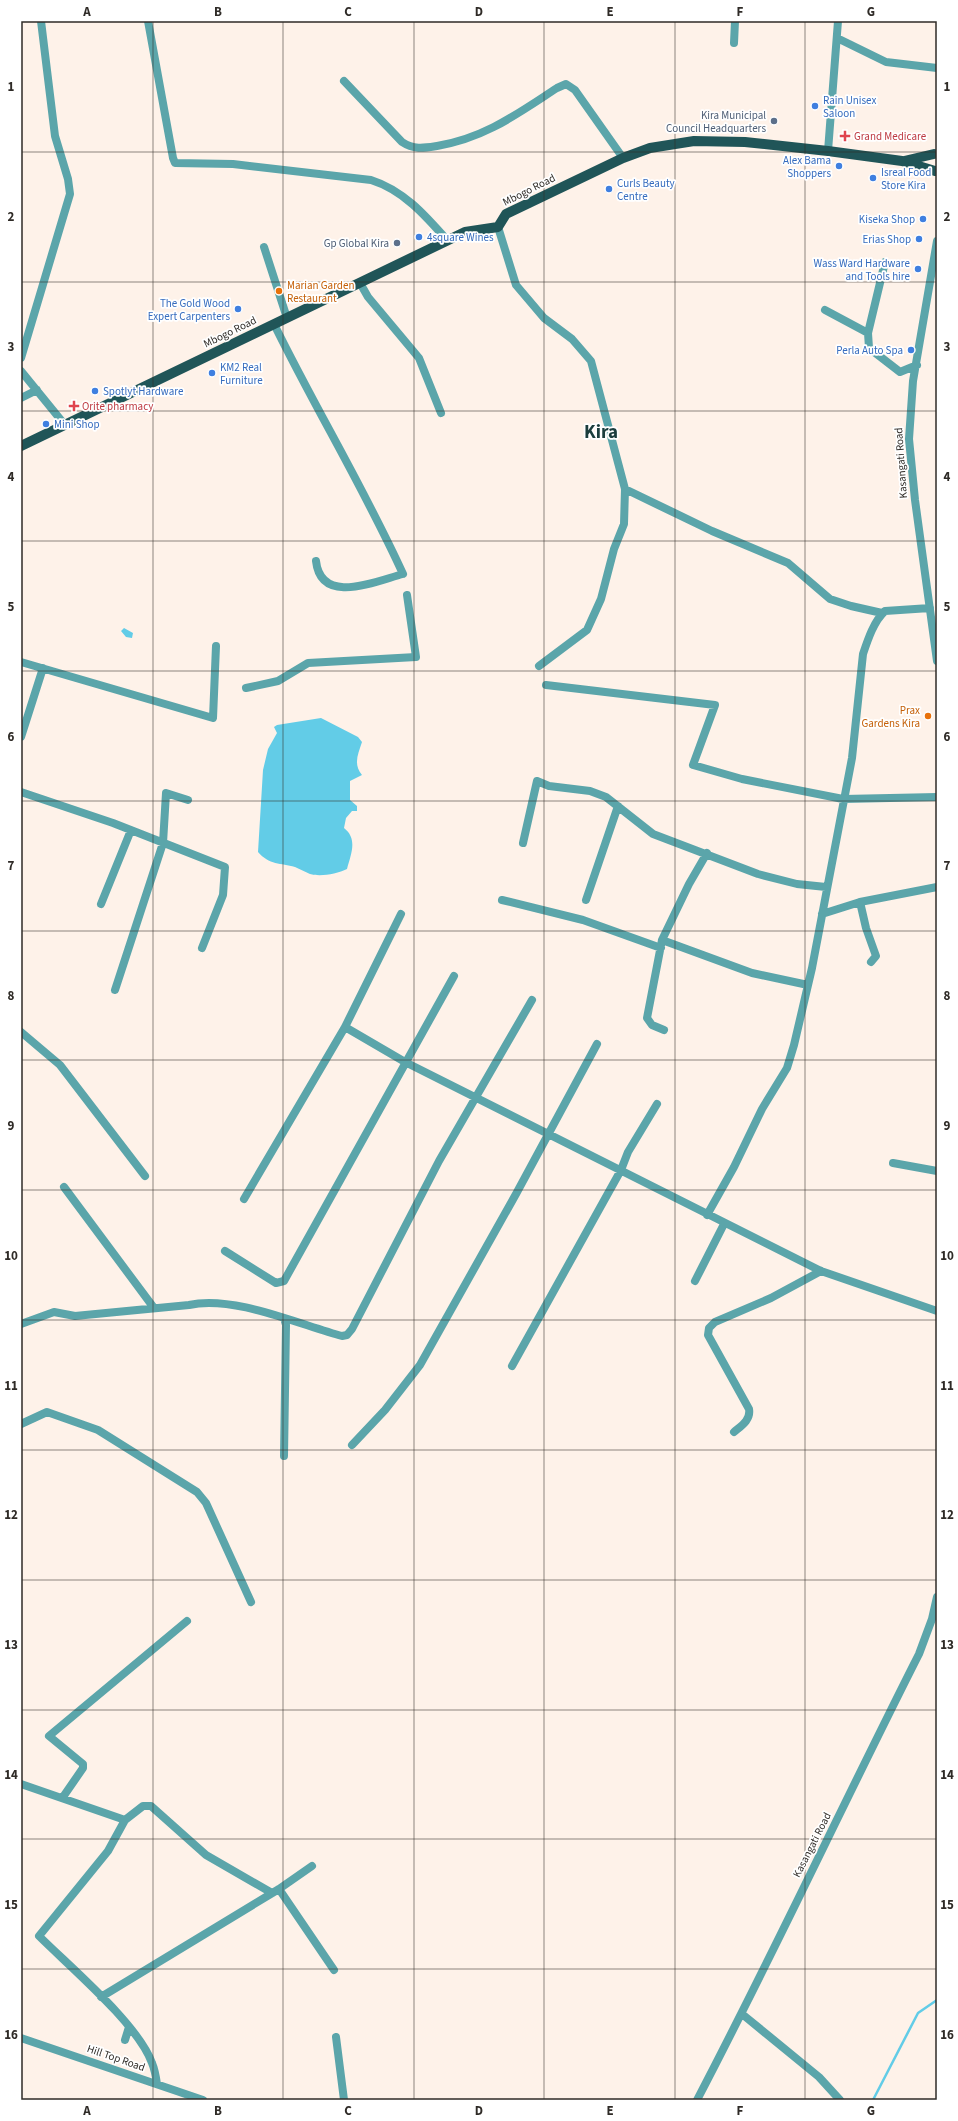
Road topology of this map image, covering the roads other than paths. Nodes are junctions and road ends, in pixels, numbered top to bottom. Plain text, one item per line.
1 (41, 21) edge
2 (148, 21) edge
3 (735, 21) edge
4 (838, 21) edge
5 (837, 38) junction
6 (734, 42) dead end
7 (937, 68) edge
8 (344, 81) dead end
9 (828, 151) junction
10 (936, 153) edge
11 (623, 158) junction
12 (902, 161) junction
13 (936, 172) edge
14 (498, 227) junction
15 (447, 240) junction
16 (937, 241) edge
17 (264, 247) dead end
18 (885, 262) dead end
19 (360, 283) junction
20 (825, 310) dead end
21 (287, 318) junction
22 (274, 324) junction
23 (868, 333) junction
24 (21, 358) edge
25 (917, 365) junction
26 (21, 371) edge
27 (37, 390) junction
28 (21, 398) edge
29 (441, 413) dead end
30 (65, 425) junction
31 (21, 446) edge
32 (625, 489) junction
33 (316, 561) dead end
34 (407, 595) dead end
35 (930, 608) junction
36 (882, 613) junction
37 (216, 646) dead end
38 (937, 658) edge
39 (937, 661) edge
40 (21, 662) edge
41 (539, 666) dead end
42 (43, 668) junction
43 (546, 685) dead end
44 (246, 688) dead end
45 (21, 737) edge
46 (21, 792) edge
47 (937, 796) edge
48 (843, 799) junction
49 (188, 800) dead end
50 (618, 806) junction
51 (131, 830) junction
52 (163, 843) junction
53 (523, 843) dead end
54 (707, 853) junction
55 (826, 887) junction
56 (937, 887) edge
57 (502, 900) dead end
58 (586, 900) dead end
59 (860, 902) junction
60 (101, 904) dead end
61 (401, 914) dead end
62 (822, 914) junction
63 (662, 944) junction
64 (202, 948) dead end
65 (871, 962) dead end
66 (454, 976) dead end
67 (808, 985) junction
68 (115, 990) dead end
69 (532, 1000) dead end
70 (345, 1027) junction
71 (664, 1030) dead end
72 (21, 1032) edge
73 (597, 1044) dead end
74 (405, 1062) junction
75 (476, 1098) junction
76 (657, 1104) dead end
77 (549, 1135) junction
78 (893, 1163) dead end
79 (621, 1170) junction
80 (937, 1171) edge
81 (145, 1176) dead end
82 (64, 1187) dead end
83 (244, 1199) dead end
84 (707, 1215) junction
85 (724, 1224) junction
86 (225, 1251) dead end
87 (821, 1272) junction
88 (695, 1281) dead end
89 (154, 1308) junction
90 (937, 1311) edge
91 (284, 1318) junction
92 (21, 1324) edge
93 (512, 1366) dead end
94 (21, 1424) edge
95 (734, 1432) dead end
96 (352, 1445) dead end
97 (284, 1456) dead end
98 (937, 1597) edge
99 (251, 1602) dead end
100 (187, 1621) dead end
101 (21, 1784) edge
102 (63, 1797) junction
103 (126, 1820) junction
104 (312, 1866) dead end
105 (275, 1891) junction
106 (334, 1970) dead end
107 (101, 1997) junction
108 (742, 2014) junction
109 (129, 2027) junction
110 (336, 2037) dead end
111 (21, 2038) edge
112 (125, 2040) dead end
113 (157, 2084) junction
114 (203, 2100) edge
115 (344, 2100) edge
116 (697, 2100) edge
117 (840, 2100) edge

1 - 24 street
2 - 15 street
3 - 6 street
4 - 5 street
5 - 7 street
5 - 9 street
8 - 11 street
9 - 11 main road, Mbogo Road
9 - 12 main road, Mbogo Road
10 - 12 main road, Mbogo Road
10 - 13 main road
11 - 14 main road, Mbogo Road
12 - 13 main road, Mbogo Road
14 - 15 main road, Mbogo Road
14 - 32 street
15 - 19 main road, Mbogo Road
16 - 25 street, Kasangati Road
17 - 21 street
18 - 23 street
19 - 21 main road, Mbogo Road
19 - 29 street
20 - 23 street
21 - 22 main road, Mbogo Road
22 - 30 main road, Mbogo Road
22 - 33 street
23 - 25 street
25 - 35 street, Kasangati Road
26 - 27 street
27 - 28 street
27 - 30 street
30 - 31 main road, Mbogo Road
32 - 36 street
32 - 41 street
34 - 44 street
35 - 36 street
35 - 38 street, Kasangati Road
36 - 48 street
37 - 42 street
38 - 39 street, Kasangati Road
40 - 42 street
42 - 45 street
43 - 48 street
46 - 51 street
47 - 48 street
48 - 55 street
49 - 52 street
50 - 53 street
50 - 54 street
50 - 58 street
51 - 52 street
51 - 60 street
52 - 64 street
52 - 68 street
54 - 55 street
54 - 63 street
55 - 62 street
56 - 59 street
57 - 63 street
59 - 62 street
59 - 65 street
61 - 70 street
62 - 67 street
63 - 67 street
63 - 71 street
66 - 74 street
67 - 84 street
69 - 75 street
70 - 74 street
70 - 83 street
72 - 81 street
73 - 77 street
74 - 75 street
74 - 86 street
75 - 77 street
75 - 91 street
76 - 79 street
77 - 79 street
77 - 96 street
78 - 80 street
79 - 84 street
79 - 93 street
82 - 89 street
84 - 85 street
85 - 87 street
85 - 88 street
87 - 90 street
87 - 95 street
89 - 91 street
89 - 92 street
91 - 97 street
94 - 99 street
98 - 108 street, Kasangati Road
100 - 102 street
101 - 102 street
102 - 103 street
103 - 105 street
103 - 107 street
104 - 105 street
105 - 106 street
105 - 107 street
107 - 109 street
108 - 116 street, Kasangati Road
108 - 117 street
109 - 112 street
109 - 113 street
110 - 115 street
111 - 113 street, Hill Top Road
113 - 114 street, Hill Top Road

